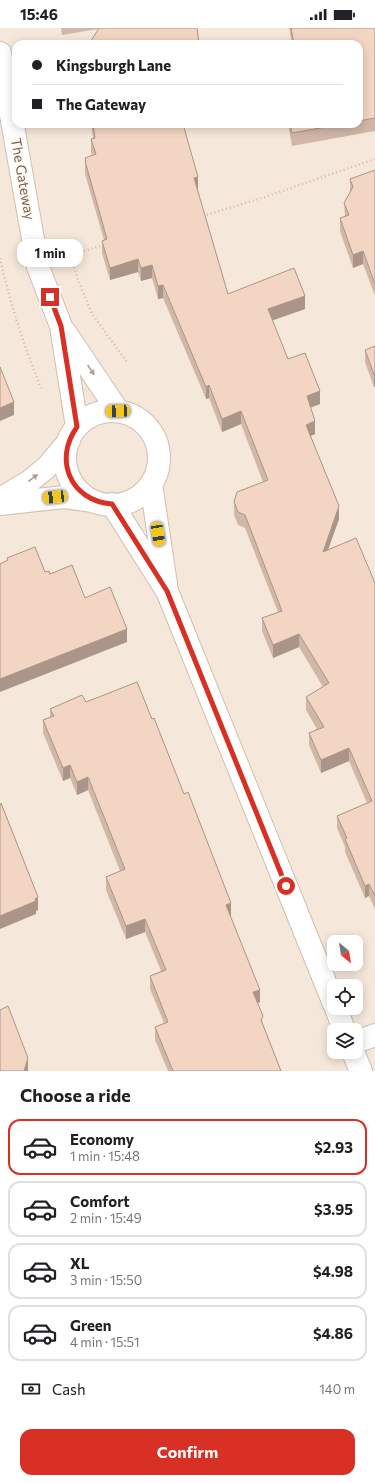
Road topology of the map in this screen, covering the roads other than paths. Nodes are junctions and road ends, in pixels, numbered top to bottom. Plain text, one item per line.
1 (0, 53) edge
2 (12, 121) edge
3 (13, 128) edge
4 (61, 326) junction
5 (118, 411) junction
6 (73, 434) junction
7 (151, 484) junction
8 (0, 499) edge
9 (103, 503) junction
10 (0, 504) edge
11 (167, 591) junction
12 (327, 987) edge
13 (375, 1035) edge
14 (363, 1039) edge
15 (356, 1059) edge
16 (361, 1071) edge

1 - 2 street, The Gateway
3 - 4 street, The Gateway
4 -> 5 street, The Gateway
4 - 6 street, The Gateway
5 - 6 street
5 - 7 street
8 -> 6 street
6 - 9 street
7 - 9 street
7 - 11 street
9 - 10 street
9 - 11 street
11 - 12 street
13 - 14 street
15 - 16 street

